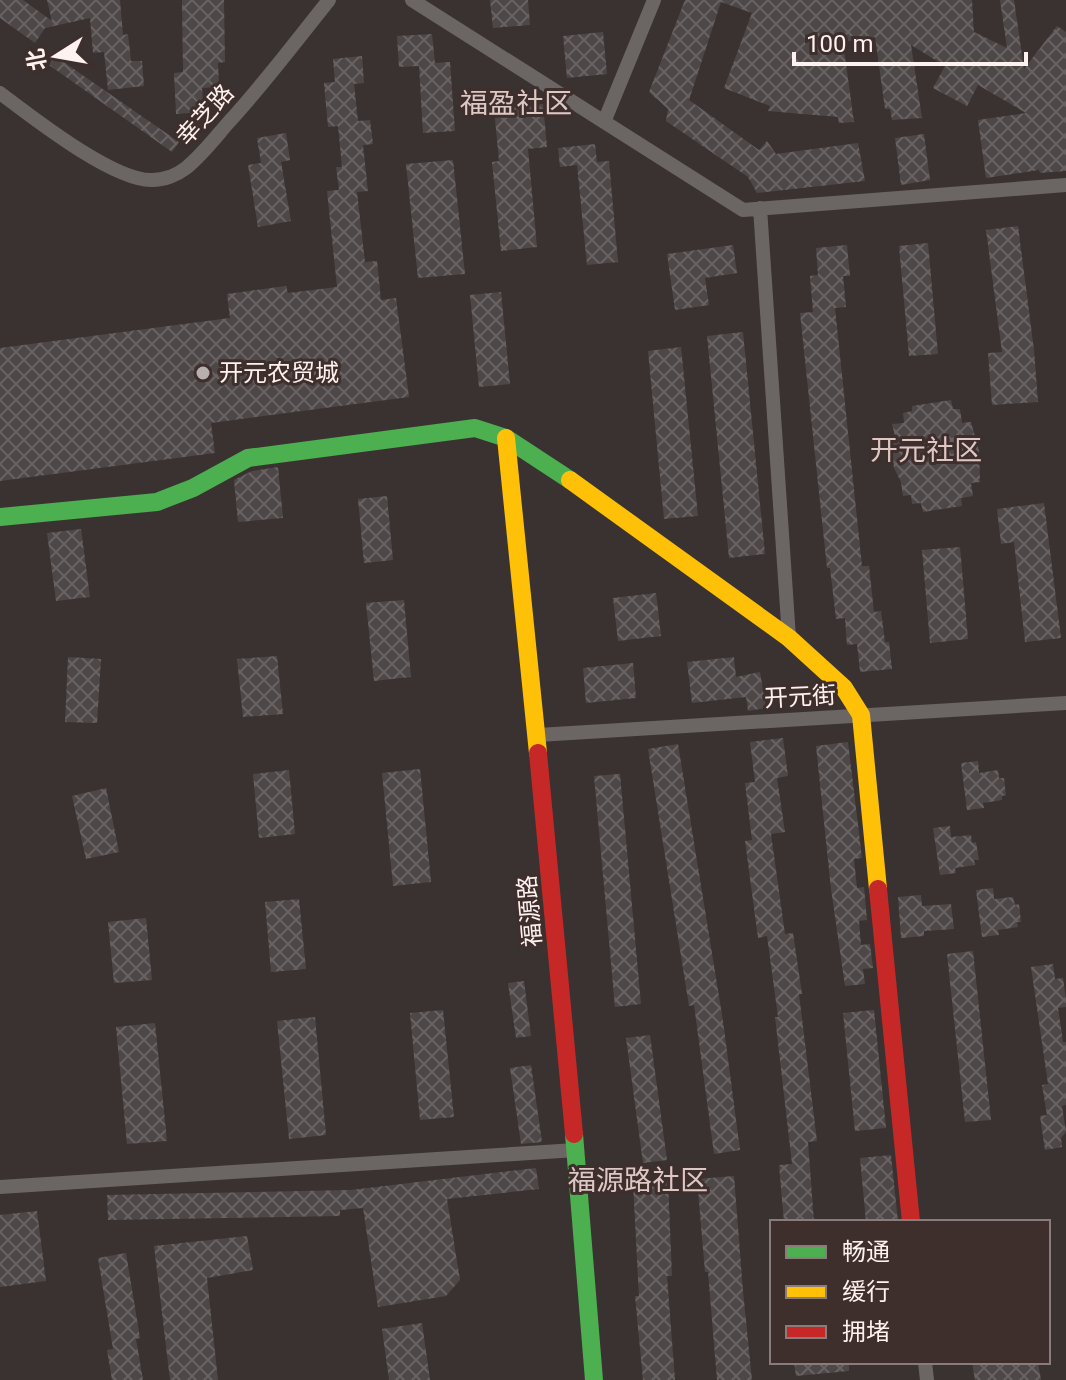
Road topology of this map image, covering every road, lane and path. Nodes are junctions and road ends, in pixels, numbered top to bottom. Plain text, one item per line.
1 (329, 0) edge
2 (412, 0) edge
3 (654, 0) edge
4 (0, 93) edge
5 (604, 122) junction
6 (1066, 185) edge
7 (760, 208) junction
8 (506, 438) junction
9 (0, 517) edge
10 (789, 638) junction
11 (1066, 703) edge
12 (861, 715) junction
13 (538, 735) junction
14 (576, 1150) junction
15 (0, 1187) edge
16 (911, 1220) edge
17 (594, 1380) edge

1 - 4 street, 幸芝路
2 - 5 street
3 - 5 street
5 - 7 street
6 - 7 street
7 - 10 street
8 - 9 street
8 - 10 street
8 - 13 street, 福源路
10 - 12 street
11 - 12 street, 开元街
12 - 13 street, 开元街
12 - 16 street
13 - 14 street, 福源路
14 - 15 street
14 - 17 street, 福源路

